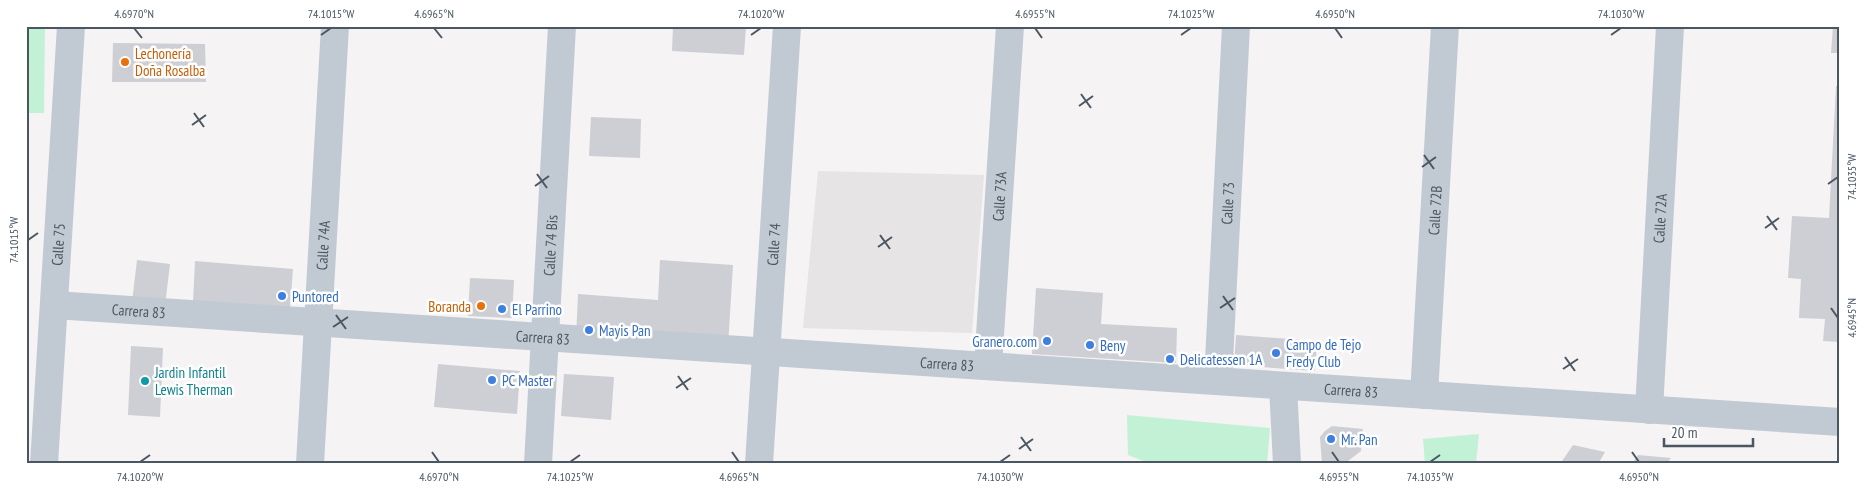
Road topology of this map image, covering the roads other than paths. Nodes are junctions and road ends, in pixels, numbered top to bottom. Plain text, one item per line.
1 (71, 26) edge
2 (335, 26) edge
3 (562, 26) edge
4 (787, 26) edge
5 (1010, 26) edge
6 (1236, 26) edge
7 (1444, 26) edge
8 (1670, 26) edge
9 (54, 305) junction
10 (317, 322) junction
11 (546, 337) junction
12 (766, 352) junction
13 (988, 366) junction
14 (1218, 381) junction
15 (1283, 386) junction
16 (1424, 395) junction
17 (1649, 410) junction
18 (1840, 422) edge
19 (44, 464) edge
20 (310, 464) edge
21 (538, 464) edge
22 (759, 464) edge
23 (1287, 464) edge

1 - 9 street, Calle 75
2 - 10 street, Calle 74A
3 - 11 street, Calle 74 Bis
4 - 12 street, Calle 74
5 - 13 street, Calle 73A
6 - 14 street, Calle 73
7 - 16 street, Calle 72B
8 - 17 street, Calle 72A
9 - 10 street, Carrera 83
9 - 19 street, Calle 75
10 - 11 street, Carrera 83
10 - 20 street, Calle 74A
11 - 12 street, Carrera 83
11 - 21 street, Calle 74 Bis
12 - 13 street, Carrera 83
12 - 22 street, Calle 74
13 - 14 street, Carrera 83
14 - 15 street, Carrera 83
15 - 16 street, Carrera 83
15 - 23 street
16 - 17 street, Carrera 83
17 - 18 street, Carrera 83

